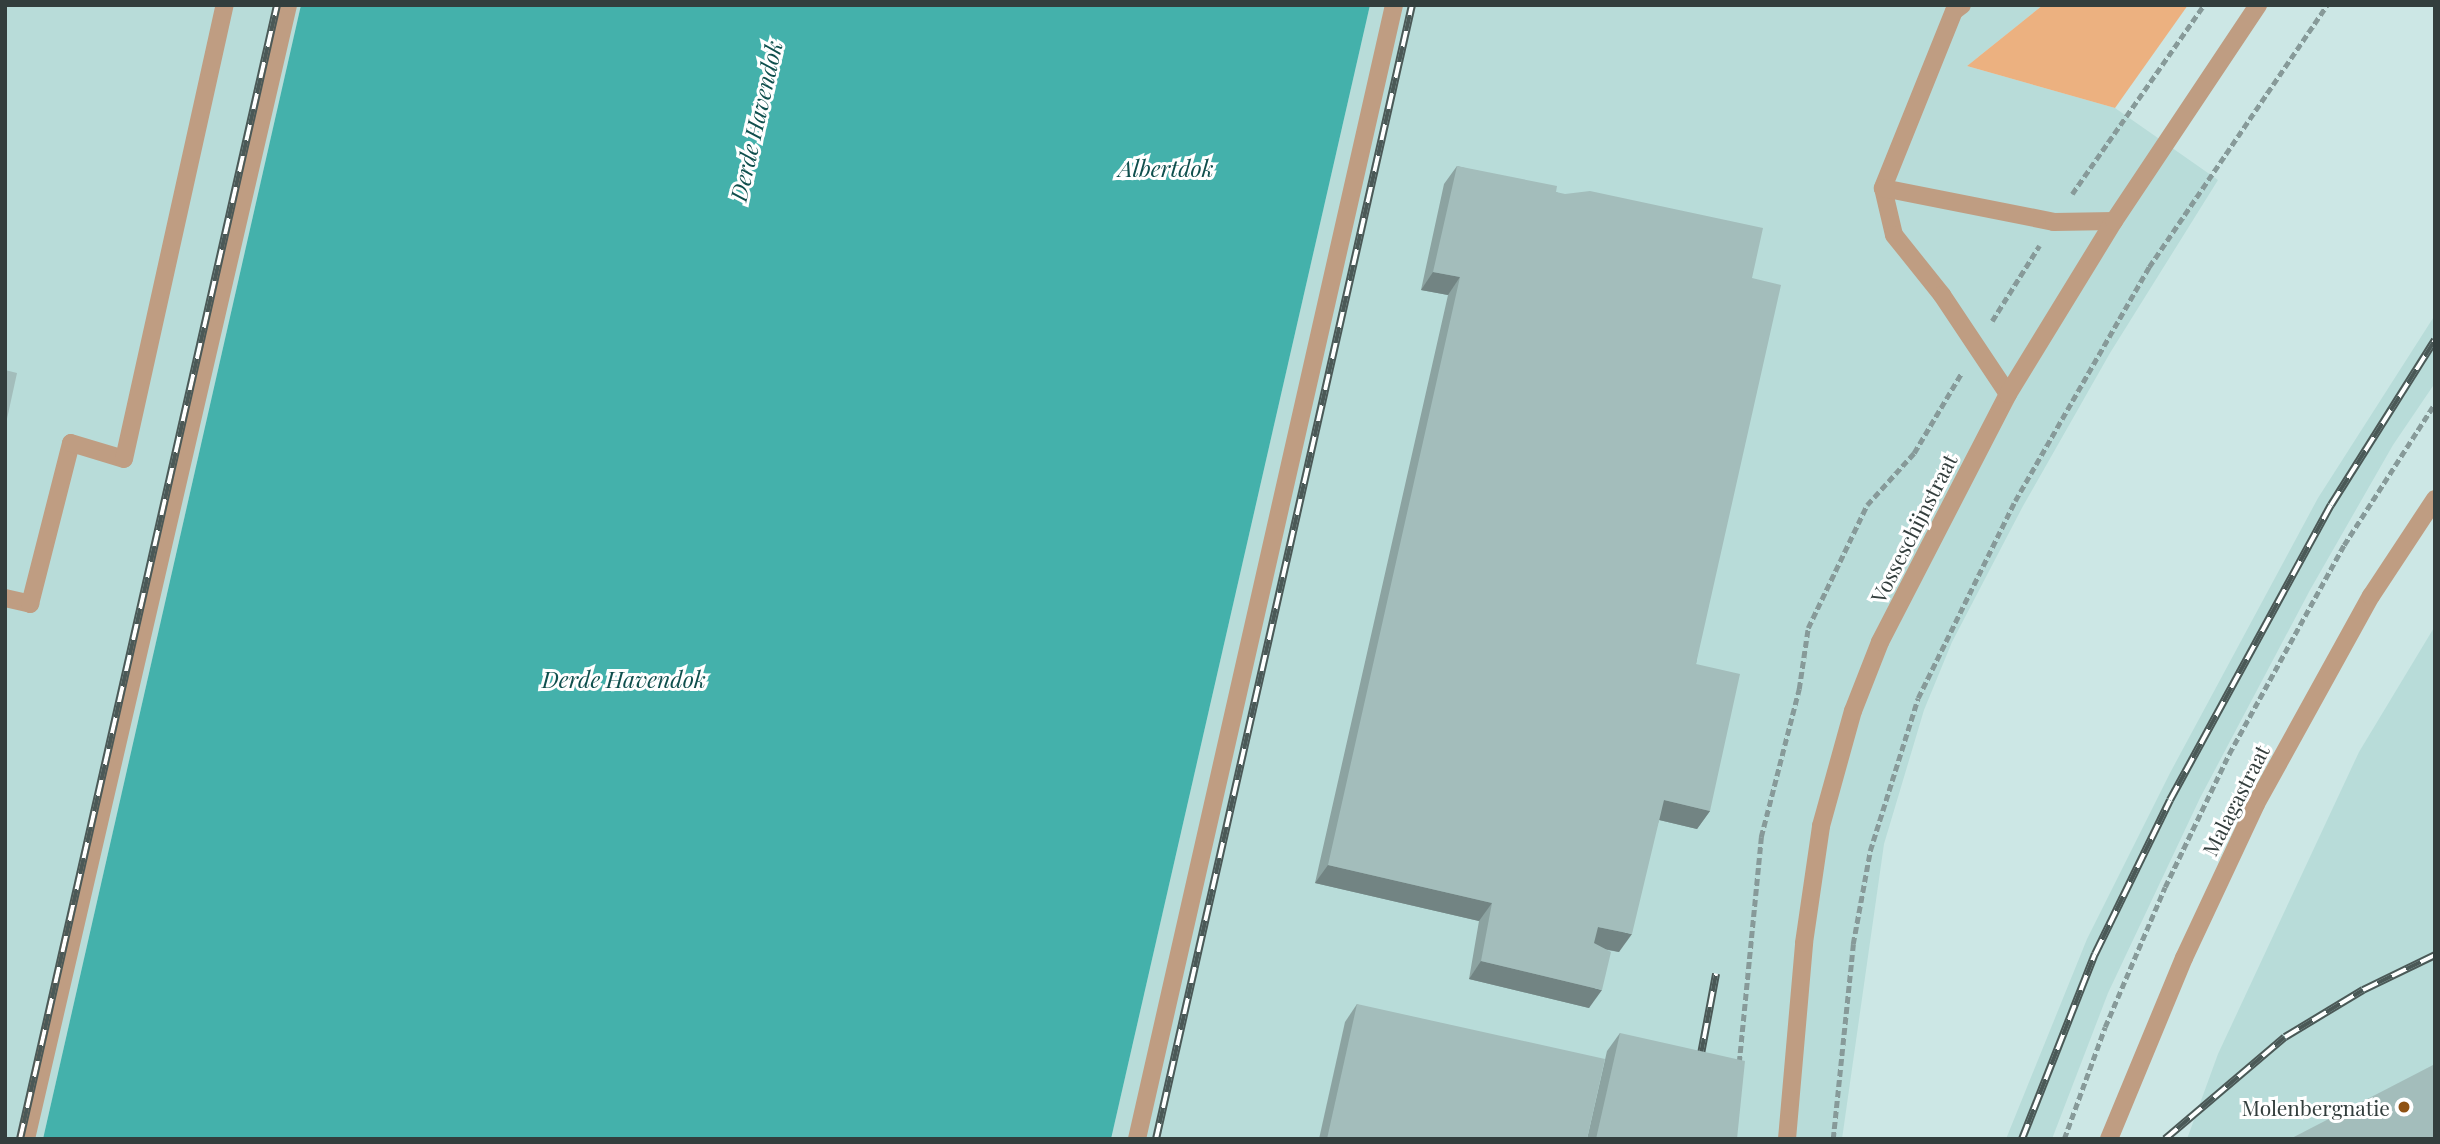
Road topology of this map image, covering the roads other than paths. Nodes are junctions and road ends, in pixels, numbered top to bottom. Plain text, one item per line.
1 (225, 5) edge
2 (288, 5) edge
3 (1394, 5) edge
4 (1962, 5) edge
5 (2259, 5) edge
6 (1883, 188) junction
7 (2114, 221) junction
8 (2008, 394) junction
9 (2435, 499) edge
10 (5, 598) edge
11 (26, 1139) edge
12 (1137, 1139) edge
13 (1787, 1139) edge
14 (2109, 1139) edge

1 - 10 street
2 - 11 street
3 - 12 street
4 - 6 street
5 - 7 street, Vosseschijnstraat
6 - 7 street
6 - 8 street
7 - 8 street, Vosseschijnstraat
8 - 13 street, Vosseschijnstraat
9 - 14 street, Malagastraat

